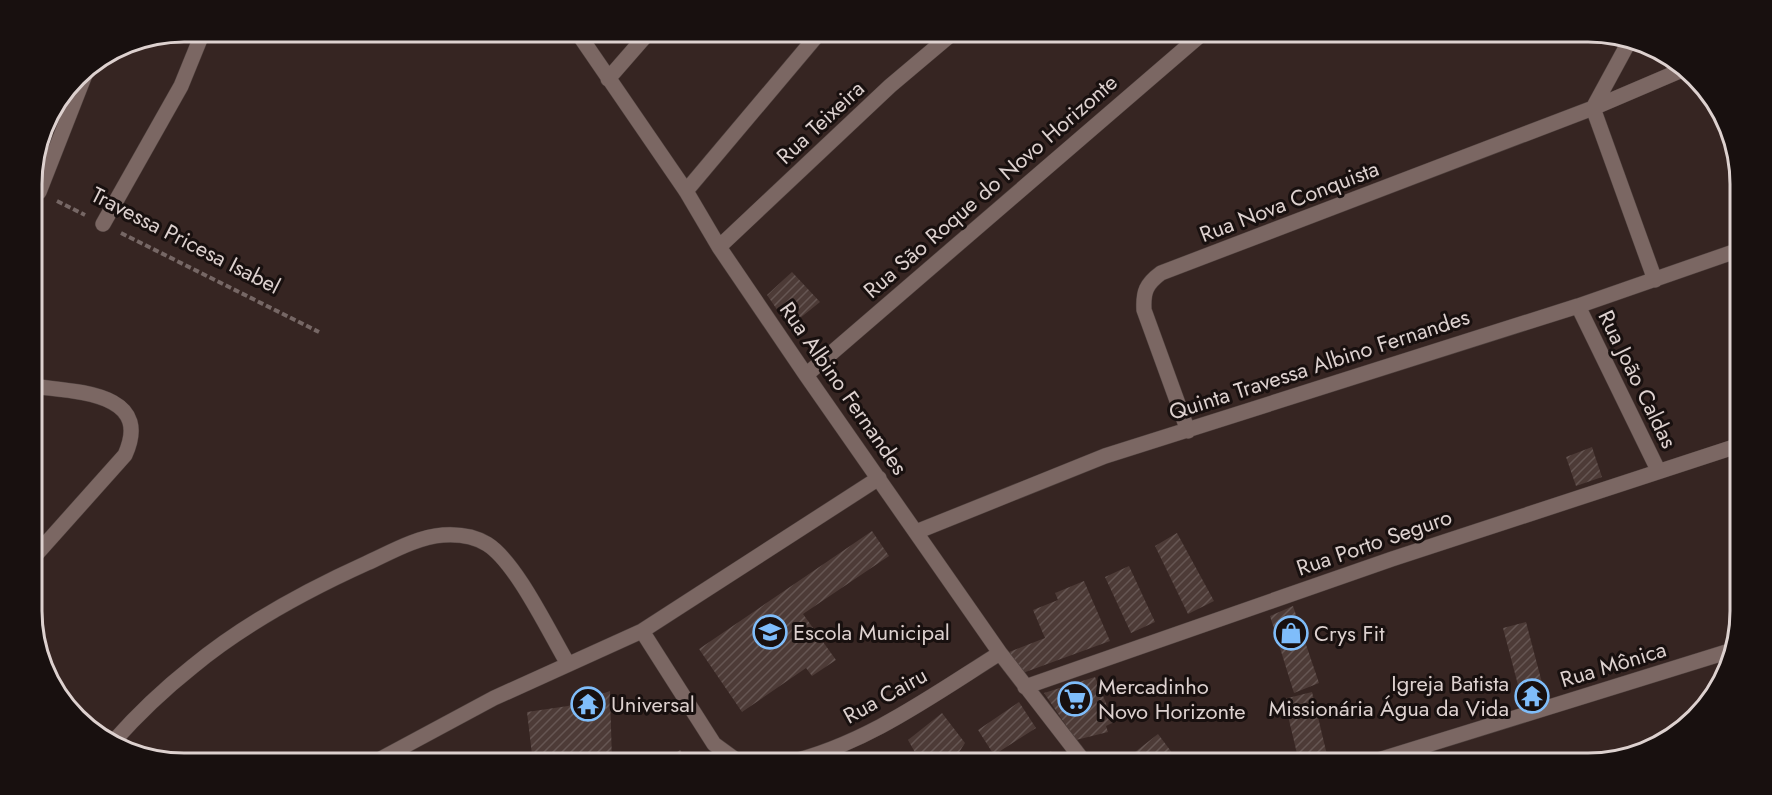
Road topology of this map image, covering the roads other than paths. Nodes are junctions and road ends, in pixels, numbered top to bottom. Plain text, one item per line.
1 (199, 42) edge
2 (584, 42) edge
3 (640, 42) edge
4 (812, 42) edge
5 (942, 42) edge
6 (1192, 42) edge
7 (1626, 47) edge
8 (1676, 73) edge
9 (608, 79) junction
10 (80, 87) edge
11 (1593, 108) junction
12 (42, 184) edge
13 (686, 191) junction
14 (103, 224) road end
15 (719, 247) junction
16 (1730, 253) edge
17 (1655, 280) junction
18 (1578, 306) junction
19 (806, 375) junction
20 (42, 388) edge
21 (1188, 431) junction
22 (1730, 448) edge
23 (1658, 471) junction
24 (879, 478) junction
25 (916, 532) junction
26 (42, 548) edge
27 (642, 631) junction
28 (1000, 653) junction
29 (1723, 653) edge
30 (568, 663) junction
31 (1025, 687) junction
32 (118, 736) edge
33 (393, 753) edge
34 (726, 753) edge
35 (815, 753) edge
36 (1077, 753) edge
37 (1401, 753) edge

1 - 14 street
2 - 9 street, Rua Albino Fernandes
3 - 9 street
4 - 13 street
5 - 15 street, Rua Teixeira
6 - 19 street, Rua São Roque do Novo Horizonte
7 - 11 street
8 - 11 street, Rua Nova Conquista
9 - 13 street, Rua Albino Fernandes
10 - 12 street
11 - 17 street
11 - 21 street, Rua Nova Conquista
13 - 15 street, Rua Albino Fernandes
15 - 19 street, Rua Albino Fernandes
16 - 17 street, Quinta Travessa Albino Fernandes
17 - 18 street, Quinta Travessa Albino Fernandes
18 - 21 street, Quinta Travessa Albino Fernandes
18 - 23 street, Rua João Caldas
19 - 24 street, Rua Albino Fernandes
20 - 26 street
21 - 25 street, Quinta Travessa Albino Fernandes
22 - 23 street, Rua Porto Seguro
23 - 31 street, Rua Porto Seguro
24 - 25 street, Rua Albino Fernandes
24 - 27 street
25 - 28 street, Rua Albino Fernandes
27 - 30 street
27 - 34 street
28 - 31 street, Rua Albino Fernandes
28 - 35 street, Rua Cairu
29 - 37 street, Rua Mônica
30 - 32 street
30 - 33 street
31 - 36 street, Rua Albino Fernandes

